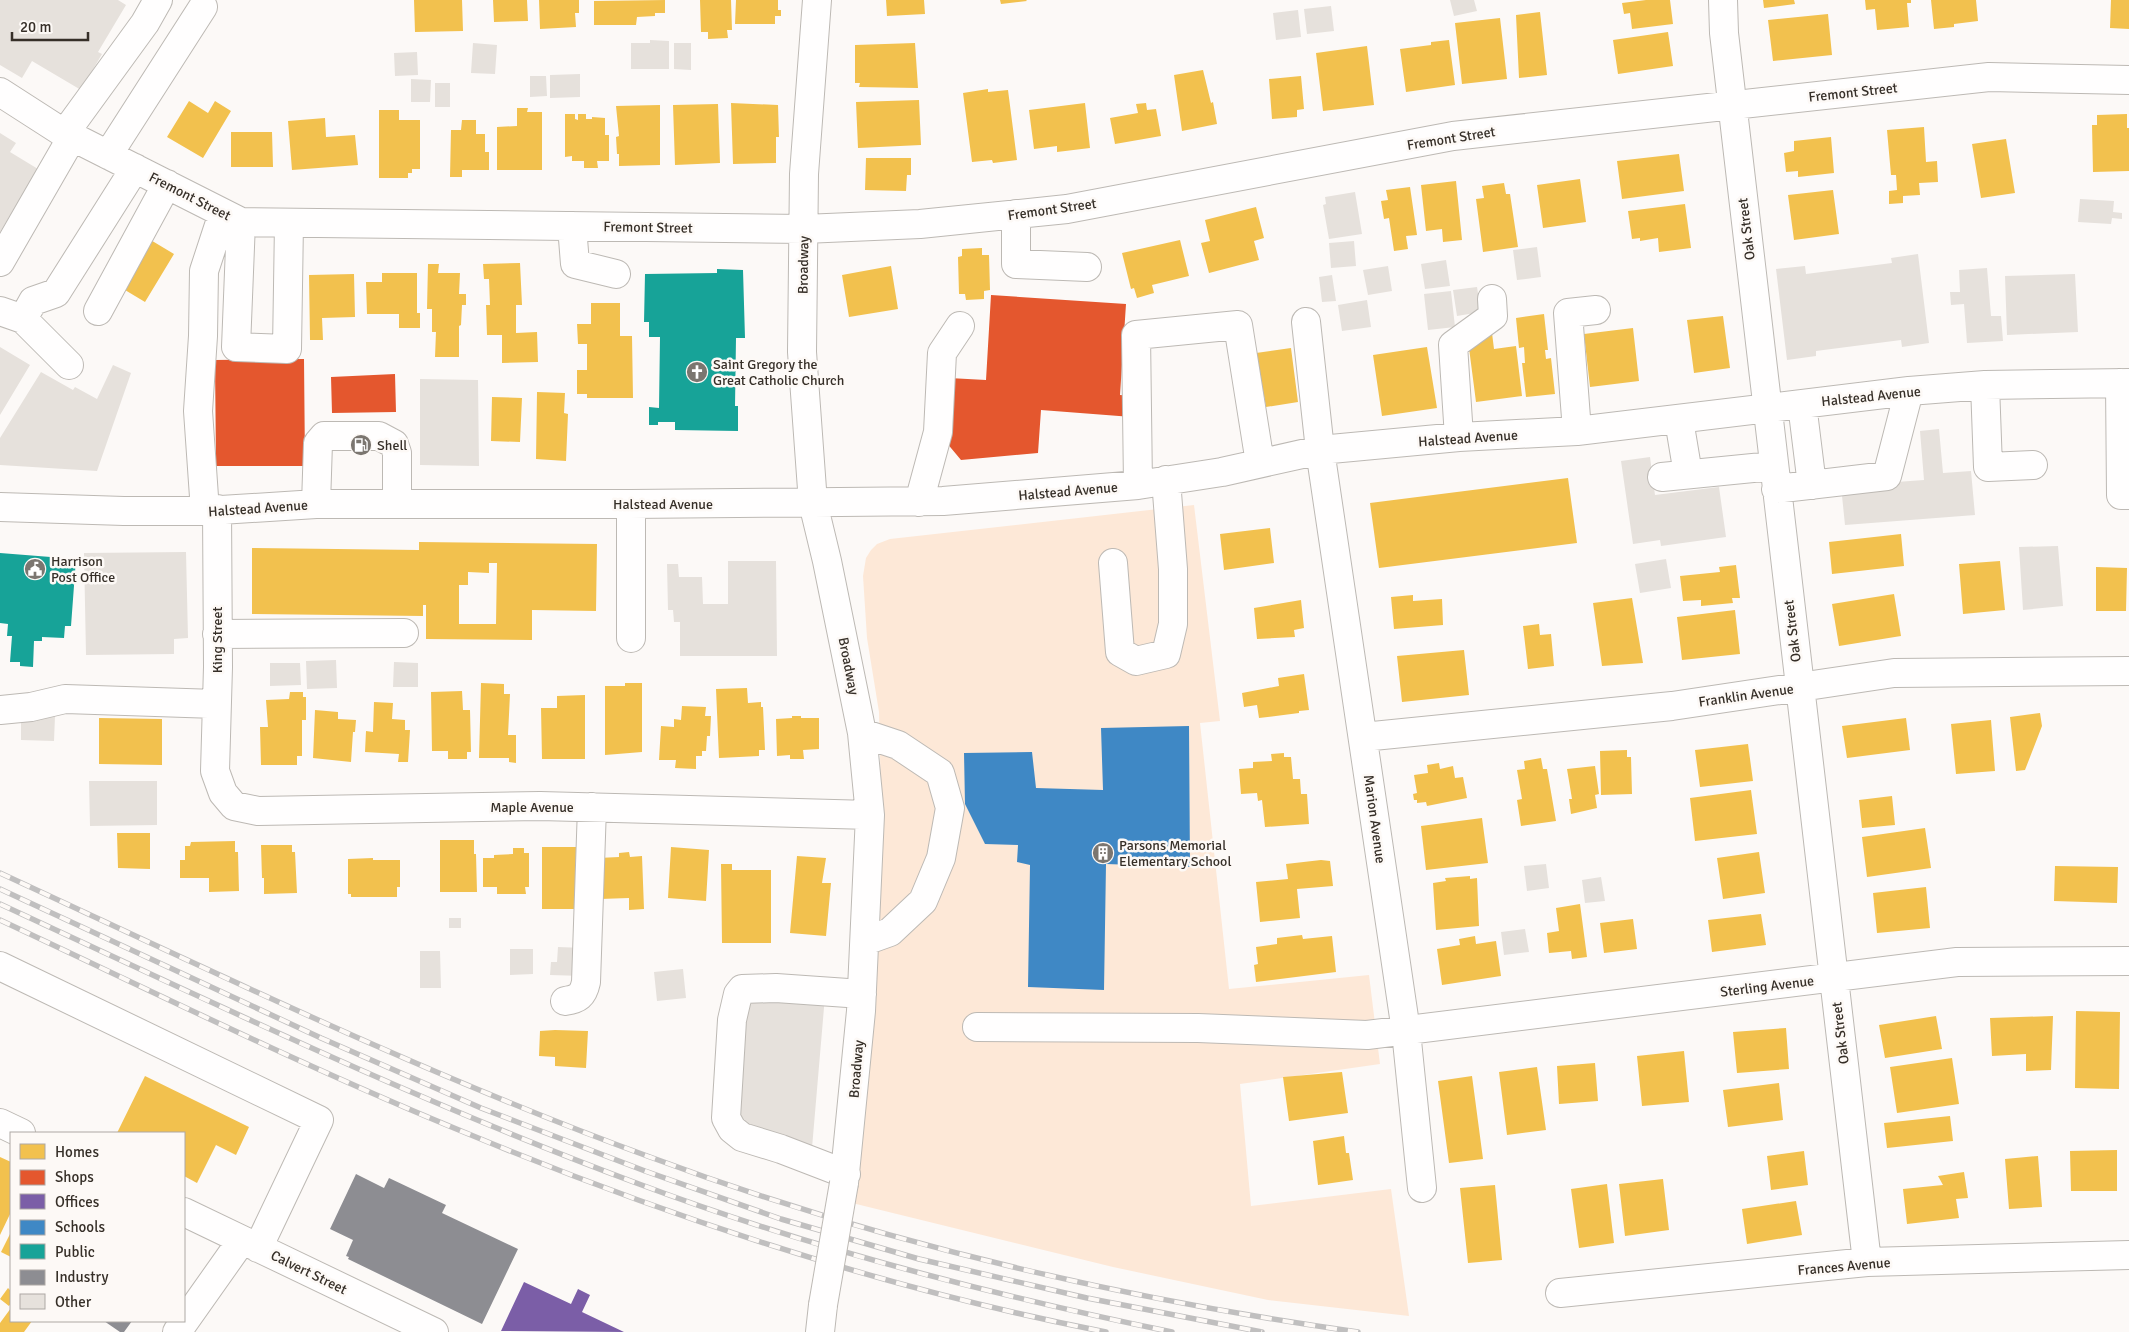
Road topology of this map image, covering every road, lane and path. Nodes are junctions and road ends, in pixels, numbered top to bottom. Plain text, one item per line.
1 (158, 0) edge
2 (817, 0) edge
3 (1723, 0) edge
4 (203, 7) dead end
5 (139, 32) junction
6 (171, 56) junction
7 (2129, 80) edge
8 (0, 92) edge
9 (1732, 105) junction
10 (69, 135) junction
11 (108, 155) junction
12 (136, 168) junction
13 (167, 184) junction
14 (1016, 214) junction
15 (232, 218) junction
16 (289, 223) junction
17 (572, 226) junction
18 (804, 229) junction
19 (0, 262) edge
20 (1087, 267) dead end
21 (616, 274) dead end
22 (1492, 299) dead end
23 (1596, 310) dead end
24 (98, 311) dead end
25 (11, 315) edge
26 (1306, 322) dead end
27 (960, 326) dead end
28 (70, 365) dead end
29 (2125, 383) edge
30 (1985, 385) junction
31 (1909, 391) junction
32 (1802, 404) junction
33 (1767, 408) junction
34 (1679, 420) junction
35 (1577, 431) junction
36 (1459, 437) junction
37 (1320, 450) junction
38 (1260, 463) junction
39 (2032, 465) dead end
40 (1774, 477) junction
41 (1166, 480) junction
42 (1138, 485) junction
43 (1812, 485) junction
44 (2129, 495) edge
45 (920, 502) junction
46 (397, 503) junction
47 (813, 503) junction
48 (316, 504) junction
49 (631, 504) junction
50 (0, 507) edge
51 (211, 510) junction
52 (1113, 563) dead end
53 (404, 633) dead end
54 (217, 634) junction
55 (630, 638) dead end
56 (2129, 671) edge
57 (1798, 688) junction
58 (216, 704) junction
59 (0, 710) edge
60 (862, 733) junction
61 (1364, 737) junction
62 (215, 771) joint
63 (592, 807) junction
64 (870, 815) junction
65 (865, 941) junction
66 (2129, 960) edge
67 (0, 966) edge
68 (1833, 978) junction
69 (862, 994) junction
70 (564, 1002) dead end
71 (977, 1027) dead end
72 (1406, 1031) junction
73 (0, 1123) edge
74 (19, 1132) edge
75 (845, 1178) junction
76 (1422, 1188) dead end
77 (185, 1212) edge
78 (250, 1244) junction
79 (2129, 1255) edge
80 (1867, 1262) junction
81 (1560, 1294) dead end
82 (177, 1332) edge
83 (434, 1332) edge
84 (820, 1332) edge

1 - 5 street
2 - 18 street, Broadway
3 - 9 street, Oak Street
4 - 6 street
5 - 6 street
5 - 10 street
6 - 11 street
7 - 9 street, Fremont Street
8 - 10 street, Fremont Street
9 - 14 street, Fremont Street
9 - 33 street, Oak Street
10 - 11 street, Fremont Street
10 - 19 street
11 - 12 street, Fremont Street
12 - 13 street, Fremont Street
12 - 25 street
13 - 15 street, Fremont Street
13 - 24 street
14 - 18 street, Fremont Street
14 - 20 street
15 - 16 street, Fremont Street
15 - 16 street
15 - 51 street, King Street
16 - 17 street, Fremont Street
17 - 18 street, Fremont Street
17 - 21 street
18 - 47 street, Broadway
22 - 36 street
23 - 35 street
25 - 28 street
26 - 37 street, Marion Avenue
27 - 45 street
29 - 30 street, Halstead Avenue
29 - 44 street
30 - 31 street, Halstead Avenue
30 - 39 street
31 - 32 street, Halstead Avenue
31 - 43 street
32 - 33 street, Halstead Avenue
32 - 43 street
33 - 34 street, Halstead Avenue
33 - 40 street, Oak Street
34 - 35 street, Halstead Avenue
34 - 40 street
35 - 36 street, Halstead Avenue
36 - 37 street, Halstead Avenue
37 - 38 street, Halstead Avenue
37 - 61 street, Marion Avenue
38 - 41 street, Halstead Avenue
38 - 42 street
40 - 43 street
40 - 57 street, Oak Street
41 - 42 street, Halstead Avenue
41 - 52 street
42 - 45 street, Halstead Avenue
45 - 47 street, Halstead Avenue
46 - 48 street, Halstead Avenue
46 - 48 street
46 - 49 street, Halstead Avenue
47 - 49 street, Halstead Avenue
47 - 60 street, Broadway
48 - 51 street, Halstead Avenue
49 - 55 street
50 - 51 street, Halstead Avenue
51 - 54 street, King Street
53 - 54 street
54 - 58 street, King Street
56 - 57 street, Franklin Avenue
57 - 61 street, Franklin Avenue
57 - 68 street, Oak Street
58 - 59 street
58 - 62 street, King Street
60 - 64 street, Broadway
60 - 65 street
61 - 72 street, Marion Avenue
62 - 63 street, Maple Avenue
63 - 64 street, Maple Avenue
63 - 70 street
64 - 65 street, Broadway
65 - 69 street, Broadway
66 - 68 street, Sterling Avenue
67 - 78 street
68 - 72 street, Sterling Avenue
68 - 80 street, Oak Street
69 - 75 street, Broadway
69 - 75 street
71 - 72 street, Sterling Avenue
72 - 76 street, Marion Avenue
73 - 74 street
75 - 84 street, Broadway, bridge
77 - 78 street, Calvert Street
78 - 82 street
78 - 83 street, Calvert Street
79 - 80 street, Frances Avenue
80 - 81 street, Frances Avenue

